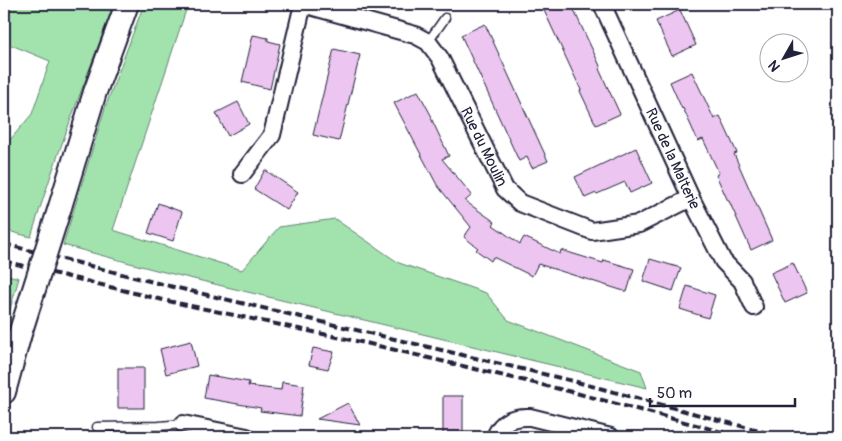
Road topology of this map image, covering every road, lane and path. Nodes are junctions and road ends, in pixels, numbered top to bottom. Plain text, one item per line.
1 (127, 4) edge
2 (303, 4) edge
3 (602, 4) edge
4 (445, 18) dead end
5 (428, 42) junction
6 (242, 174) dead end
7 (691, 198) junction
8 (754, 307) dead end
9 (4, 392) edge
10 (183, 424) joint
11 (97, 427) dead end
12 (247, 437) edge
13 (495, 437) edge
14 (611, 437) edge

1 - 9 main road, bridge
2 - 5 street
2 - 6 street
3 - 7 street, Rue de la Malterie
4 - 5 lane
5 - 7 street, Rue du Moulin
7 - 8 street, Rue de la Malterie
10 - 11 lane
10 - 12 street
13 - 14 street

